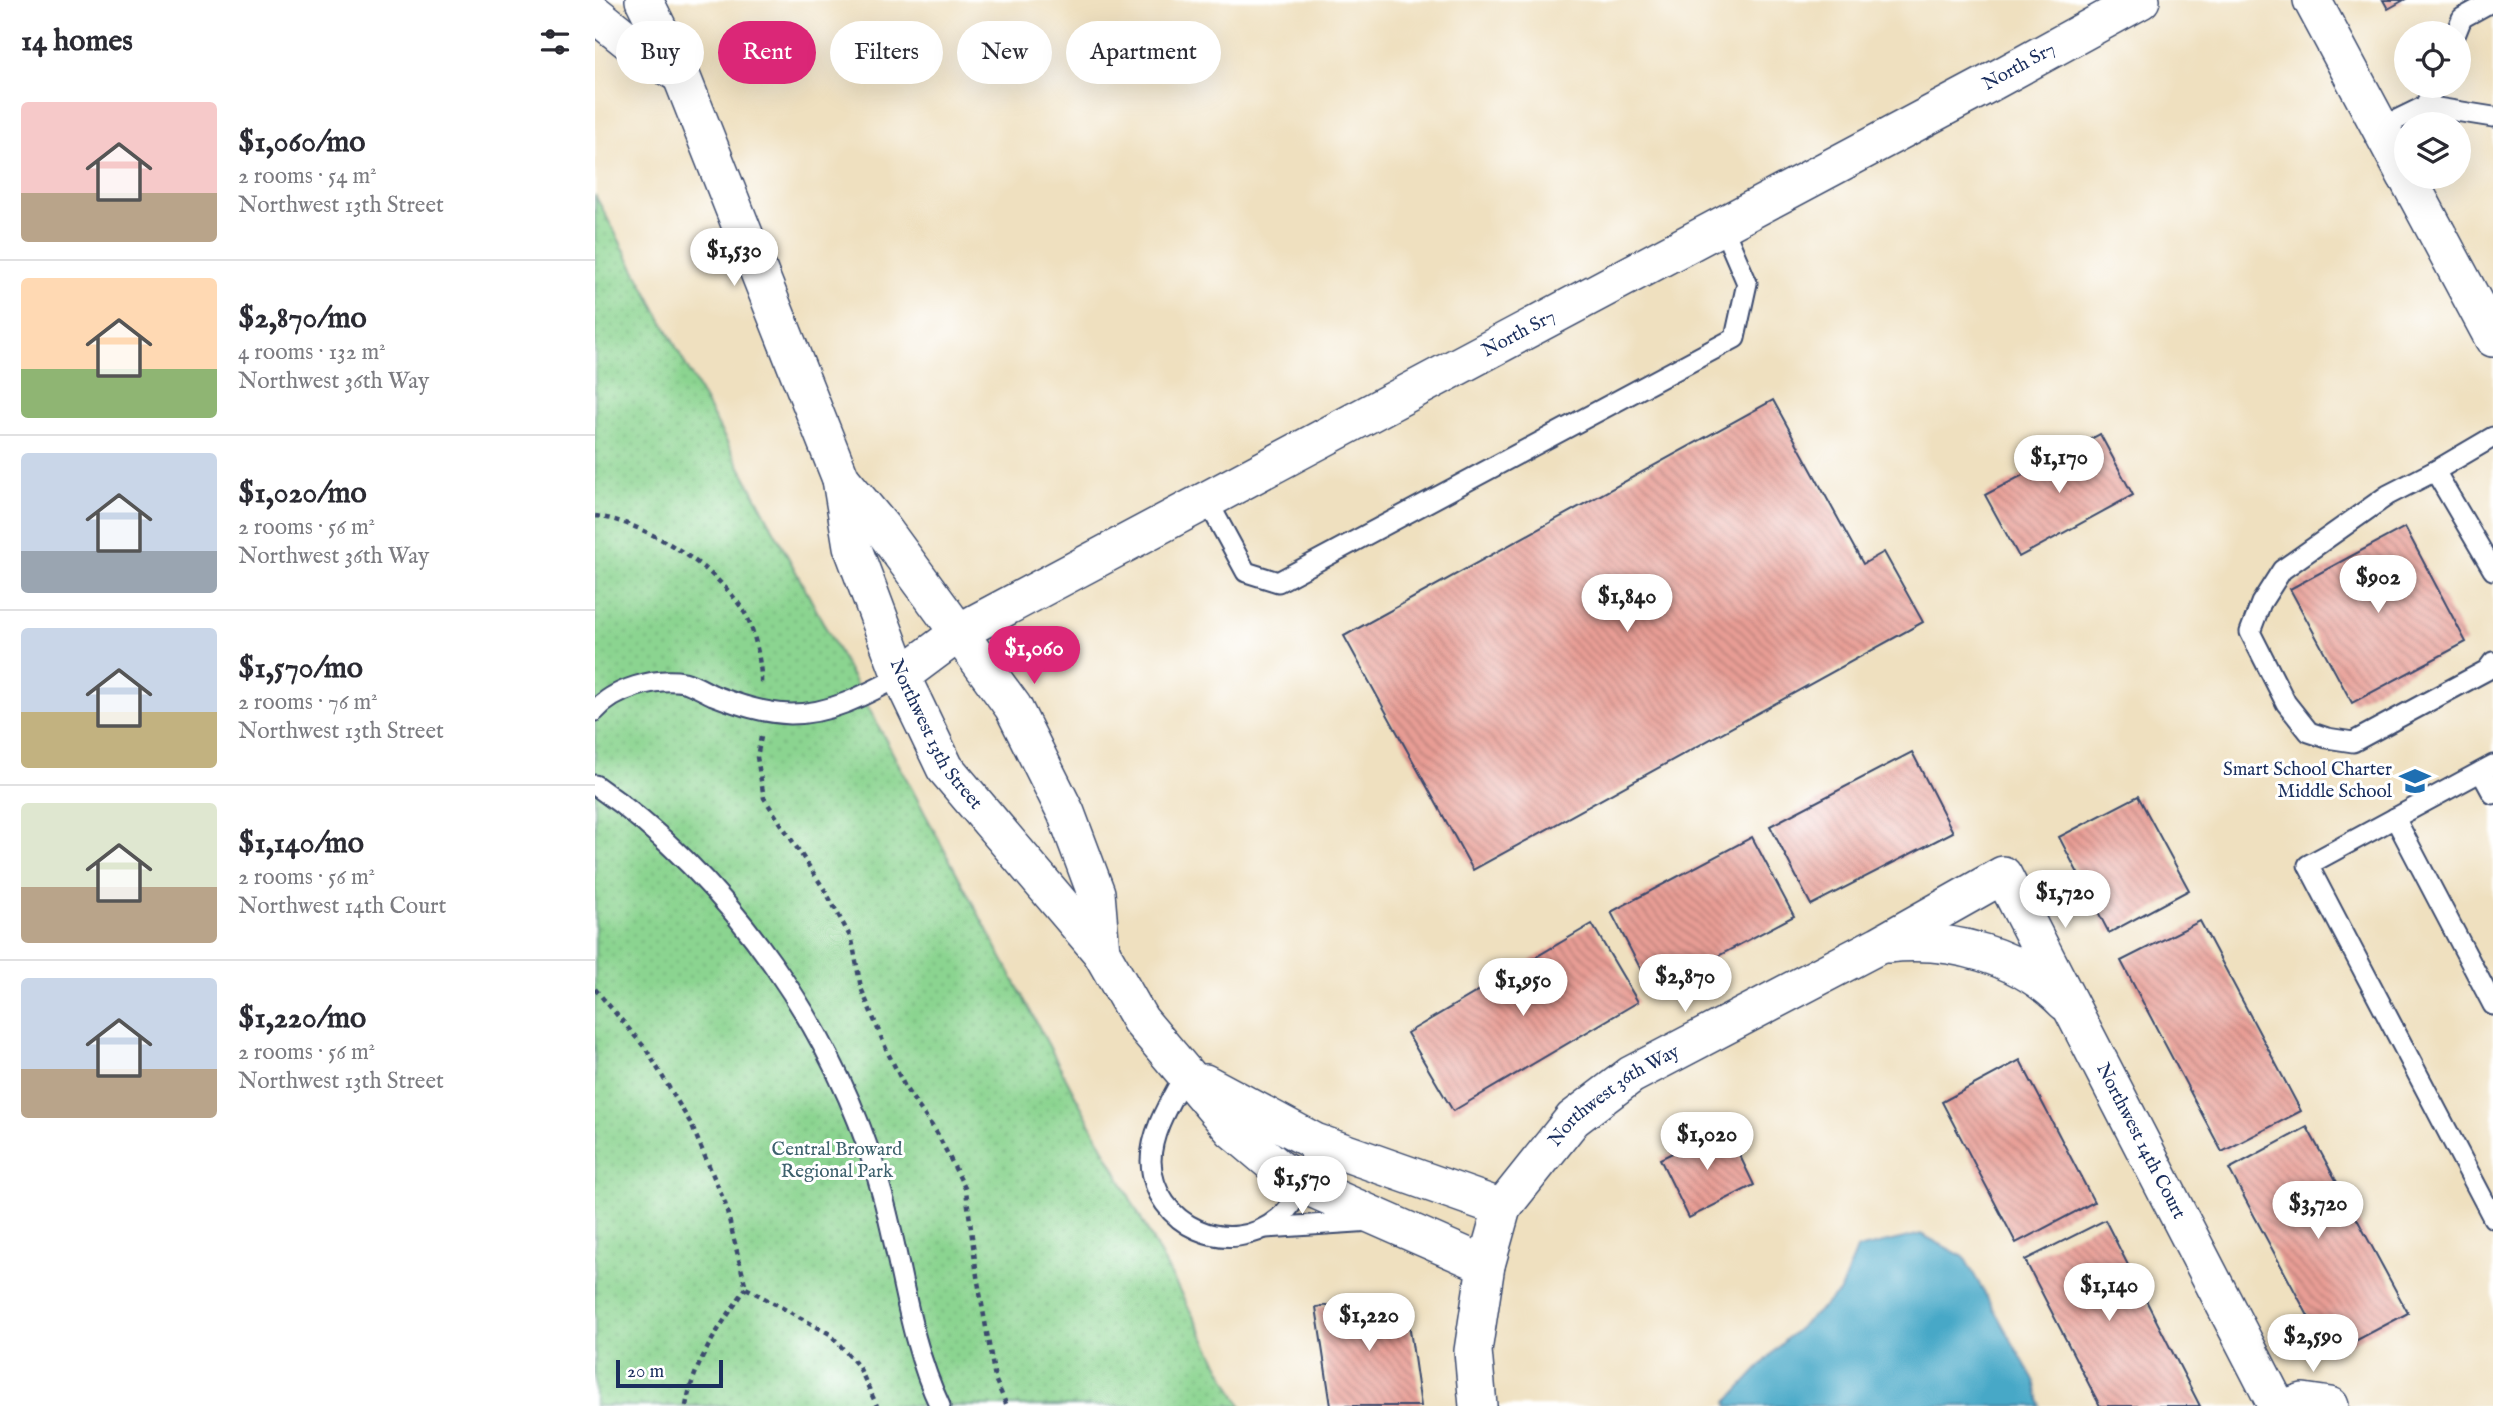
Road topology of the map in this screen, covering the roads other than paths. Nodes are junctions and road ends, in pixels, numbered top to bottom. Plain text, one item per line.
1 (645, 0) edge
2 (2141, 0) edge
3 (2312, 0) edge
4 (2493, 1) edge
5 (595, 14) edge
6 (655, 21) edge
7 (2461, 21) edge
8 (616, 31) edge
9 (685, 84) edge
10 (2429, 98) edge
11 (2425, 106) junction
12 (2493, 117) edge
13 (2380, 128) junction
14 (2394, 154) edge
15 (2413, 189) edge
16 (1723, 225) junction
17 (2493, 338) edge
18 (2493, 437) edge
19 (2435, 471) junction
20 (841, 479) junction
21 (1207, 500) junction
22 (2493, 569) edge
23 (960, 632) junction
24 (2493, 662) edge
25 (901, 676) junction
26 (595, 711) edge
27 (2487, 768) edge
28 (595, 785) edge
29 (2493, 794) edge
30 (2395, 818) junction
31 (2003, 875) joint
32 (1879, 945) junction
33 (1101, 952) junction
34 (2493, 1005) edge
35 (2076, 1013) junction
36 (1186, 1072) junction
37 (1315, 1142) junction
38 (1302, 1184) junction
39 (1502, 1208) junction
40 (2493, 1218) edge
41 (1381, 1221) junction
42 (1265, 1228) junction
43 (1486, 1265) junction
44 (940, 1406) edge
45 (1478, 1406) edge
46 (2277, 1406) edge
47 (2291, 1406) edge
48 (2330, 1406) edge

1 - 6 street, Northwest 13th Street
2 - 16 street, North Sr7
3 - 13 street
4 - 7 lane
5 - 8 street
9 - 20 street, Northwest 13th Street
10 - 11 lane
11 - 12 lane
11 - 13 lane
13 - 14 street
15 - 17 street
16 - 21 street, North Sr7
16 - 21 lane
18 - 19 lane
19 - 22 lane
19 - 24 lane
20 - 23 street, Northwest 13th Street
20 - 25 street, Northwest 13th Street
21 - 23 street, North Sr7
23 - 25 street, North Sr7
23 - 33 street, Northwest 13th Street
25 - 26 lane
25 - 33 street, Northwest 13th Street
27 - 29 lane
27 - 30 lane
28 - 44 lane
30 - 34 lane
30 - 40 lane
31 - 32 street, Northwest 36th Way
31 - 35 street, Northwest 14th Court
32 - 35 street, Northwest 36th Way
32 - 39 street, Northwest 36th Way
33 - 36 street, Northwest 13th Street
35 - 46 street, Northwest 14th Court
36 - 37 street, Northwest 13th Street
36 - 38 street, Northwest 13th Street
36 - 42 lane
37 - 38 lane
37 - 39 street, Northwest 13th Street
38 - 41 street, Northwest 13th Street
38 - 42 lane
39 - 43 street, Northwest 36th Way
41 - 42 lane
41 - 43 street, Northwest 13th Street
43 - 45 street
47 - 48 street

